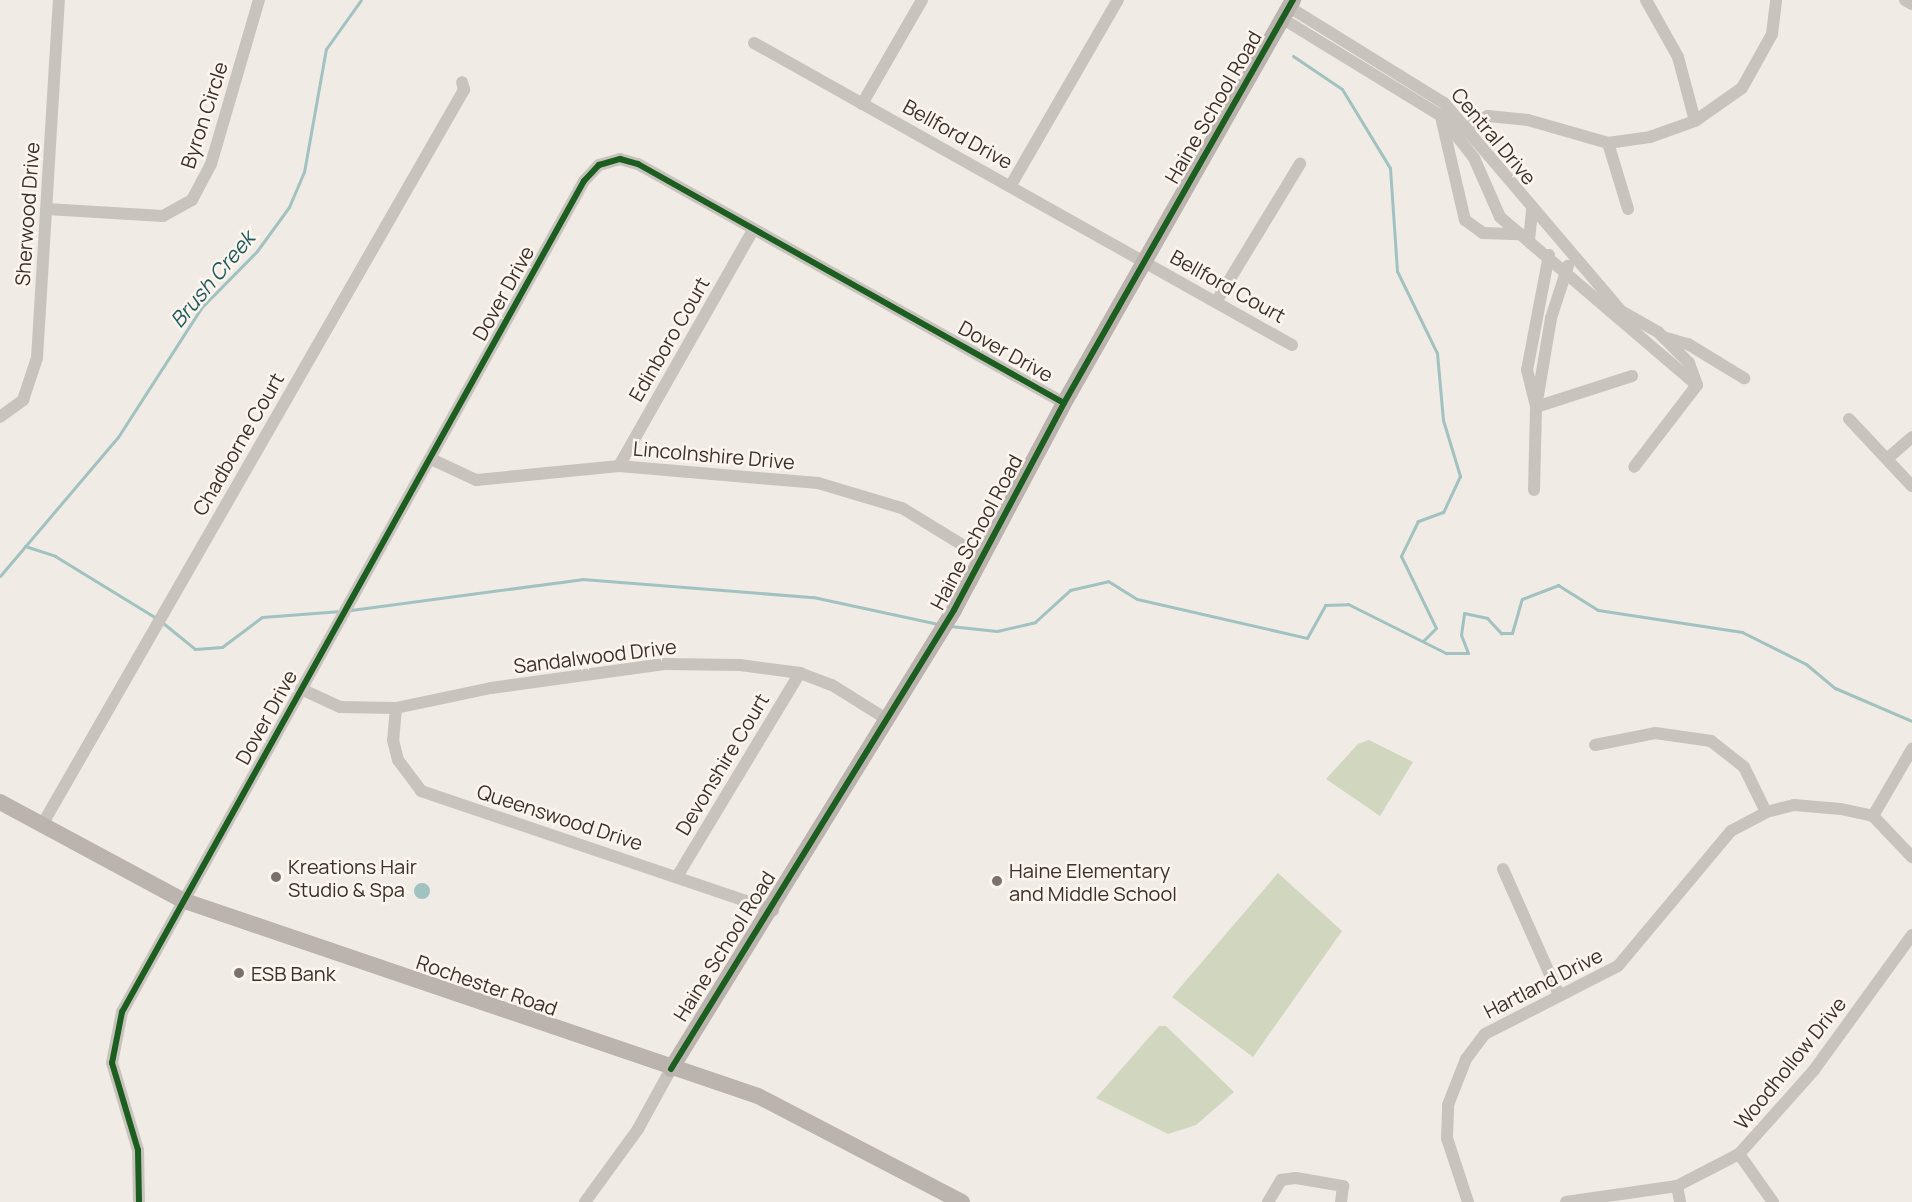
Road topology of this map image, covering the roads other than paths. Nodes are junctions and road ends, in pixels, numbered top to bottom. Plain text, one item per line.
1 (58, 0) edge
2 (259, 0) edge
3 (922, 0) edge
4 (1118, 0) edge
5 (1646, 0) edge
6 (1776, 0) edge
7 (1905, 0) edge
8 (1912, 4) edge
9 (1288, 9) edge
10 (754, 43) dead end
11 (462, 82) dead end
12 (862, 104) junction
13 (1441, 116) junction
14 (1695, 121) junction
15 (1461, 131) junction
16 (1608, 143) junction
17 (1300, 164) dead end
18 (1011, 185) junction
19 (47, 209) junction
20 (1628, 209) dead end
21 (1533, 212) junction
22 (753, 231) junction
23 (1524, 237) junction
24 (1566, 247) junction
25 (1549, 255) junction
26 (1144, 261) junction
27 (1568, 272) junction
28 (1216, 302) junction
29 (1663, 337) junction
30 (1643, 340) junction
31 (1292, 345) dead end
32 (1632, 376) dead end
33 (1744, 378) dead end
34 (1697, 385) junction
35 (1064, 403) junction
36 (1536, 407) junction
37 (0, 417) edge
38 (1850, 419) dead end
39 (1912, 437) edge
40 (1888, 458) junction
41 (431, 459) junction
42 (619, 466) junction
43 (1634, 467) dead end
44 (1912, 486) edge
45 (1534, 490) dead end
46 (982, 557) junction
47 (800, 673) junction
48 (301, 689) junction
49 (396, 708) junction
50 (888, 720) junction
51 (1595, 745) dead end
52 (1912, 749) edge
53 (0, 802) edge
54 (1766, 812) junction
55 (1874, 816) junction
56 (42, 825) junction
57 (1912, 857) edge
58 (1503, 869) dead end
59 (678, 875) junction
60 (182, 900) junction
61 (773, 910) junction
62 (1912, 935) edge
63 (1559, 995) junction
64 (671, 1069) junction
65 (1738, 1154) junction
66 (1677, 1186) junction
67 (139, 1202) edge
68 (585, 1202) edge
69 (962, 1202) edge
70 (1268, 1202) edge
71 (1341, 1202) edge
72 (1468, 1202) edge
73 (1566, 1202) edge
74 (1680, 1202) edge
75 (1773, 1202) edge

1 - 19 street, Sherwood Drive
2 - 19 street, Byron Circle
3 - 12 street
4 - 18 street
5 - 14 street
6 - 14 street
7 - 8 street
9 - 13 street, Central Drive
9 - 15 street, Central Drive
9 - 26 street, Haine School Road
10 - 12 street, Bellford Drive
11 - 56 street, Chadborne Court
12 - 18 street, Bellford Drive
13 - 15 street, Central Drive
13 - 23 street, Central Drive
14 - 16 street
15 - 16 street
15 - 21 street, Central Drive
15 - 23 street, Central Drive
16 - 20 street
17 - 28 street
18 - 26 street, Bellford Drive
19 - 37 street, Sherwood Drive
21 - 23 street
21 - 24 street, Central Drive
22 - 35 street, Dover Drive
22 - 41 street, Dover Drive
22 - 42 street, Edinboro Court
23 - 25 street, Central Drive
24 - 27 street
24 - 29 street, Central Drive
25 - 27 street, Central Drive
25 - 36 street
26 - 28 street, Bellford Court
26 - 35 street, Haine School Road
27 - 30 street, Central Drive
27 - 36 street
28 - 31 street, Bellford Court
29 - 30 street, Central Drive
29 - 33 street, Central Drive
29 - 34 street, Central Drive
30 - 34 street, Central Drive
32 - 36 street
34 - 43 street
35 - 46 street, Haine School Road
36 - 45 street
38 - 40 street
39 - 40 street
40 - 44 street
41 - 42 street, Lincolnshire Drive
41 - 48 street, Dover Drive
42 - 46 street, Lincolnshire Drive
46 - 50 street, Haine School Road
47 - 49 street, Sandalwood Drive
47 - 50 street, Sandalwood Drive
47 - 59 street, Devonshire Court
48 - 49 street, Sandalwood Drive
48 - 60 street, Dover Drive
49 - 59 street, Queenswood Drive
50 - 61 street, Haine School Road
51 - 54 street
52 - 55 street
53 - 56 street, Rochester Road
54 - 55 street, Hartland Drive
54 - 63 street, Hartland Drive
55 - 57 street
56 - 60 street, Rochester Road
58 - 63 street
59 - 61 street, Queenswood Drive
60 - 64 street, Rochester Road
60 - 67 street, Dover Drive
61 - 64 street, Haine School Road
62 - 65 street, Woodhollow Drive
63 - 72 street, Hartland Drive
64 - 68 street
64 - 69 street, Rochester Road
65 - 66 street, Woodhollow Drive
65 - 75 street
66 - 73 street, Woodhollow Drive
66 - 74 street
70 - 71 street

